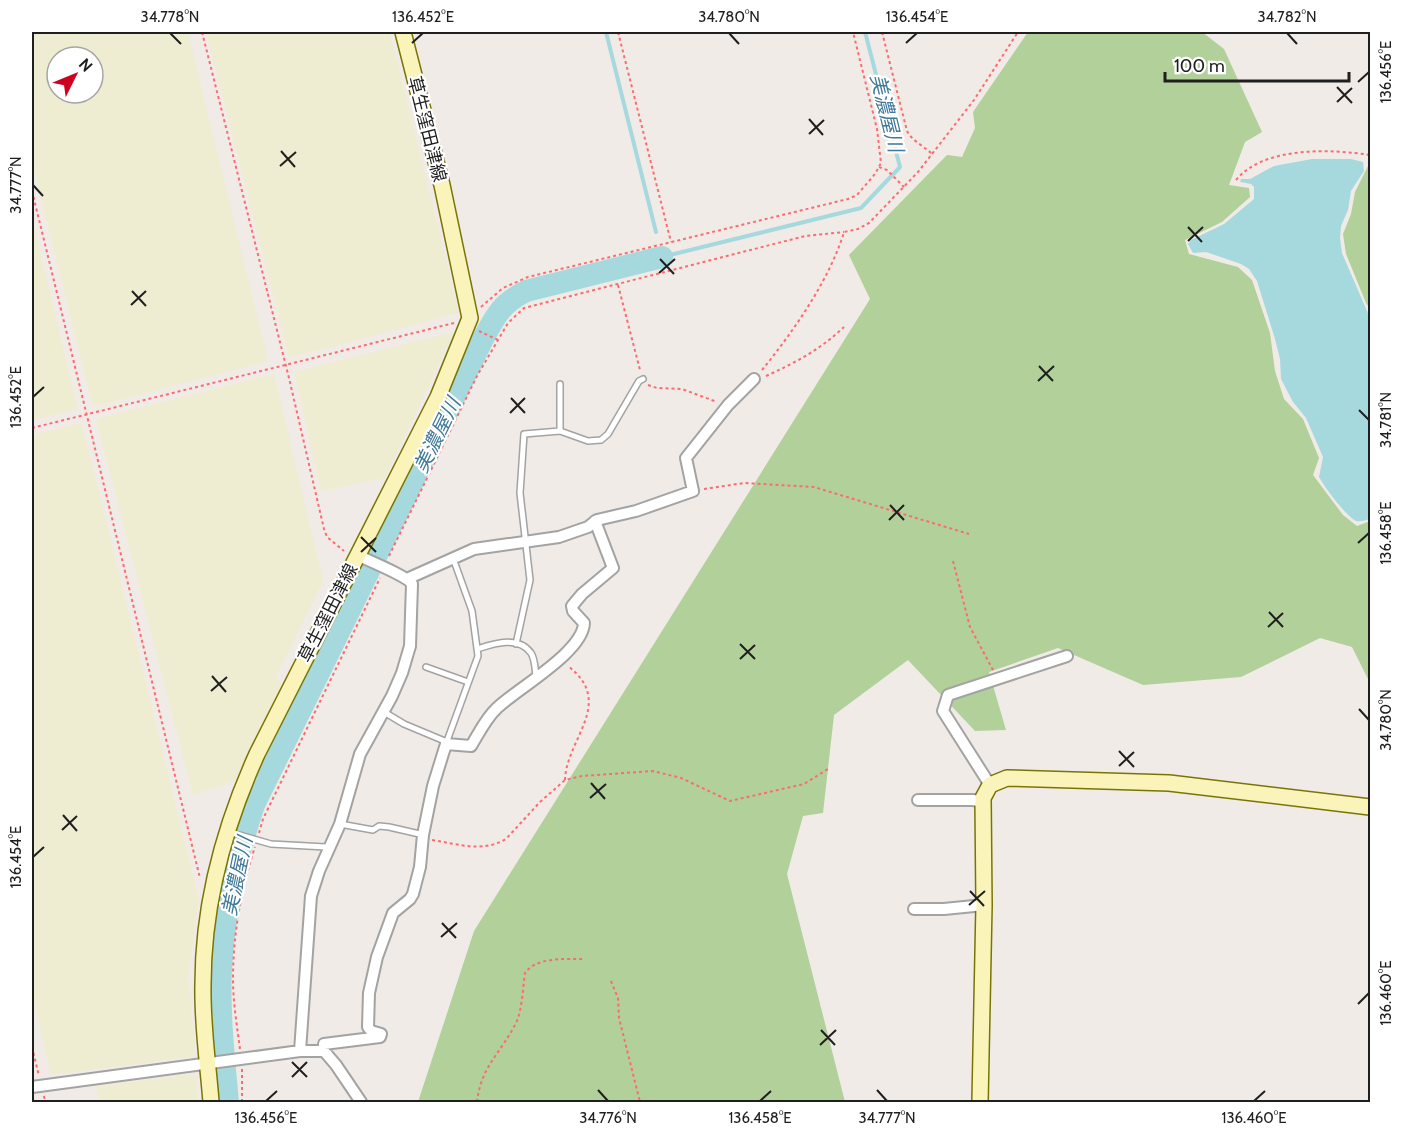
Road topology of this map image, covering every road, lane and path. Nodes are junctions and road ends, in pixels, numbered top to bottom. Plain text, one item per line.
1 (201, 32) edge
2 (403, 32) edge
3 (618, 32) edge
4 (854, 32) edge
5 (882, 32) edge
6 (1018, 32) edge
7 (932, 154) junction
8 (1371, 155) edge
9 (879, 167) junction
10 (1236, 180) dead end
11 (904, 187) junction
12 (32, 190) edge
13 (671, 242) junction
14 (618, 285) dead end
15 (474, 324) junction
16 (844, 327) dead end
17 (498, 340) dead end
18 (285, 365) junction
19 (643, 379) junction
20 (754, 379) junction
21 (560, 384) dead end
22 (728, 405) junction
23 (87, 414) junction
24 (32, 428) edge
25 (560, 431) junction
26 (693, 491) junction
27 (595, 521) junction
28 (969, 534) dead end
29 (526, 542) junction
30 (356, 557) junction
31 (453, 558) junction
32 (953, 561) dead end
33 (409, 578) junction
34 (516, 644) junction
35 (477, 649) junction
36 (1067, 656) dead end
37 (560, 660) junction
38 (426, 667) dead end
39 (536, 676) junction
40 (997, 679) junction
41 (468, 682) junction
42 (384, 712) junction
43 (447, 743) junction
44 (828, 768) dead end
45 (565, 780) junction
46 (990, 784) junction
47 (918, 800) dead end
48 (984, 802) junction
49 (1371, 807) edge
50 (340, 824) junction
51 (230, 832) junction
52 (423, 838) junction
53 (330, 850) junction
54 (212, 894) junction
55 (984, 905) junction
56 (914, 909) dead end
57 (582, 960) dead end
58 (611, 981) dead end
59 (300, 1051) junction
60 (324, 1051) junction
61 (211, 1064) junction
62 (32, 1088) edge
63 (211, 1102) edge
64 (361, 1102) edge
65 (477, 1102) edge
66 (640, 1102) edge
67 (980, 1102) edge

1 - 18 path
2 - 15 main road, 草生窪田津線
3 - 13 path
4 - 9 path
5 - 7 path
6 - 7 path
7 - 11 path
8 - 10 path
9 - 11 path
9 - 13 path
11 - 20 path
12 - 23 path
13 - 15 path
14 - 19 path
15 - 17 path
15 - 18 path
15 - 30 main road, 草生窪田津線
16 - 20 path
18 - 23 path
18 - 30 path
19 - 22 path
19 - 25 lane
20 - 22 street
21 - 25 lane
22 - 26 street
23 - 24 path
23 - 54 path
25 - 29 lane
26 - 27 street
26 - 28 path
27 - 29 street
27 - 37 street
29 - 31 street
29 - 34 lane
30 - 33 street
30 - 51 main road, 草生窪田津線
31 - 33 street
31 - 35 lane
32 - 40 path
33 - 42 street
34 - 35 lane
34 - 39 lane
35 - 41 lane
36 - 40 street
37 - 39 street
37 - 45 path
38 - 41 lane
39 - 43 street
40 - 46 street
41 - 43 lane
42 - 43 lane
42 - 50 street
43 - 52 street
44 - 45 path
45 - 52 path
46 - 48 main road
46 - 49 main road
47 - 48 street
48 - 55 main road
50 - 52 lane
50 - 53 street
51 - 53 lane
51 - 54 main road, 草生窪田津線
52 - 60 street
53 - 59 street
54 - 61 main road, 草生窪田津線
55 - 56 street
55 - 67 main road
57 - 65 path
58 - 66 path
59 - 60 street
59 - 61 street
60 - 64 street
61 - 62 street
61 - 63 main road, 草生窪田津線

